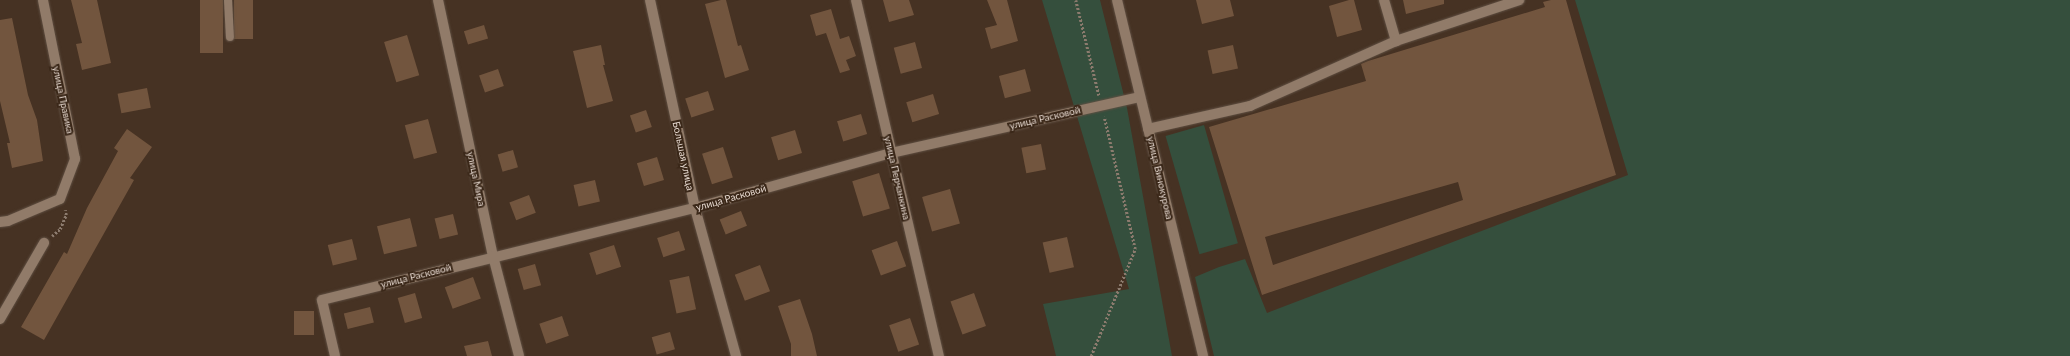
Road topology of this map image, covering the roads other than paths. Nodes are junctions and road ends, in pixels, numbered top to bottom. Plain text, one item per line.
1 (43, 0) edge
2 (228, 0) edge
3 (439, 0) edge
4 (650, 0) edge
5 (856, 0) edge
6 (1117, 0) edge
7 (1384, 0) edge
8 (1519, 0) edge
9 (230, 37) dead end
10 (1396, 42) junction
11 (1140, 97) junction
12 (1148, 129) junction
13 (891, 153) junction
14 (694, 208) junction
15 (0, 222) edge
16 (44, 242) road end
17 (493, 256) junction
18 (0, 320) edge
19 (335, 356) edge
20 (519, 356) edge
21 (736, 356) edge
22 (938, 356) edge
23 (1203, 356) edge

1 - 15 street, улица Правика
2 - 9 lane
3 - 17 street, улица Мира
4 - 14 street, Большая улица
5 - 13 street, улица Перчанкина
6 - 11 street, улица Винокурова
7 - 10 street
8 - 10 street
10 - 12 street
11 - 12 street, улица Винокурова
11 - 13 street, улица Расковой
12 - 23 street, улица Винокурова
13 - 14 street, улица Расковой
13 - 22 street, улица Перчанкина
14 - 17 street, улица Расковой
14 - 21 street, Большая улица
16 - 18 street
17 - 19 street, улица Расковой
17 - 20 street, улица Мира

